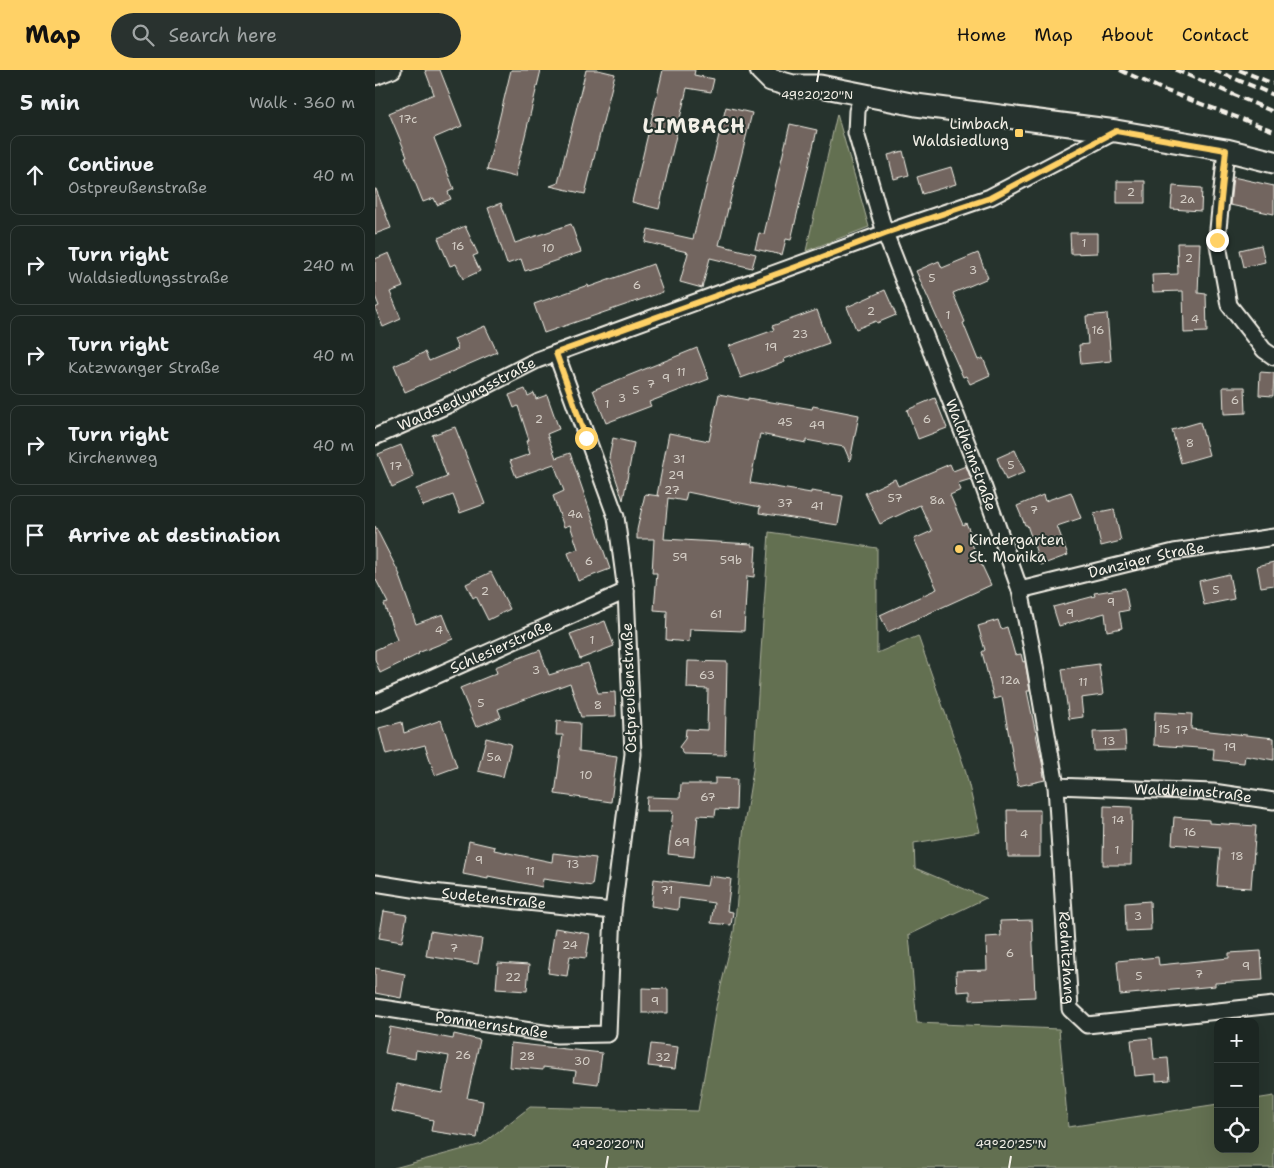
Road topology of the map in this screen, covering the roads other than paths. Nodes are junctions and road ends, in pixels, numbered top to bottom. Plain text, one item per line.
1 (393, 70) edge
2 (761, 70) edge
3 (789, 70) edge
4 (375, 76) edge
5 (820, 86) junction
6 (863, 95) junction
7 (1116, 131) junction
8 (1226, 150) junction
9 (1274, 162) edge
10 (885, 233) junction
11 (556, 353) junction
12 (1274, 357) edge
13 (375, 437) edge
14 (1274, 537) edge
15 (1020, 590) junction
16 (626, 591) junction
17 (375, 703) edge
18 (1056, 786) junction
19 (1274, 800) edge
20 (375, 883) edge
21 (613, 911) junction
22 (1274, 1005) edge
23 (375, 1007) edge
24 (608, 1034) joint

1 - 4 street
2 - 5 main road
3 - 5 main road
5 - 6 main road
6 - 7 main road
6 - 10 street, Waldheimstraße
7 - 8 main road
7 - 10 street, Waldsiedlungsstraße
8 - 9 main road
8 - 12 street
10 - 11 street, Waldsiedlungsstraße
10 - 15 street, Waldheimstraße
11 - 13 street, Waldsiedlungsstraße
11 - 16 street, Ostpreußenstraße
14 - 15 street, Danziger Straße
15 - 18 street, Waldheimstraße
16 - 17 street, Schlesierstraße
16 - 21 street, Ostpreußenstraße
18 - 19 street, Waldheimstraße
18 - 22 street, Rednitzhang
20 - 21 street, Sudetenstraße
21 - 24 street, Ostpreußenstraße
23 - 24 street, Pommernstraße

